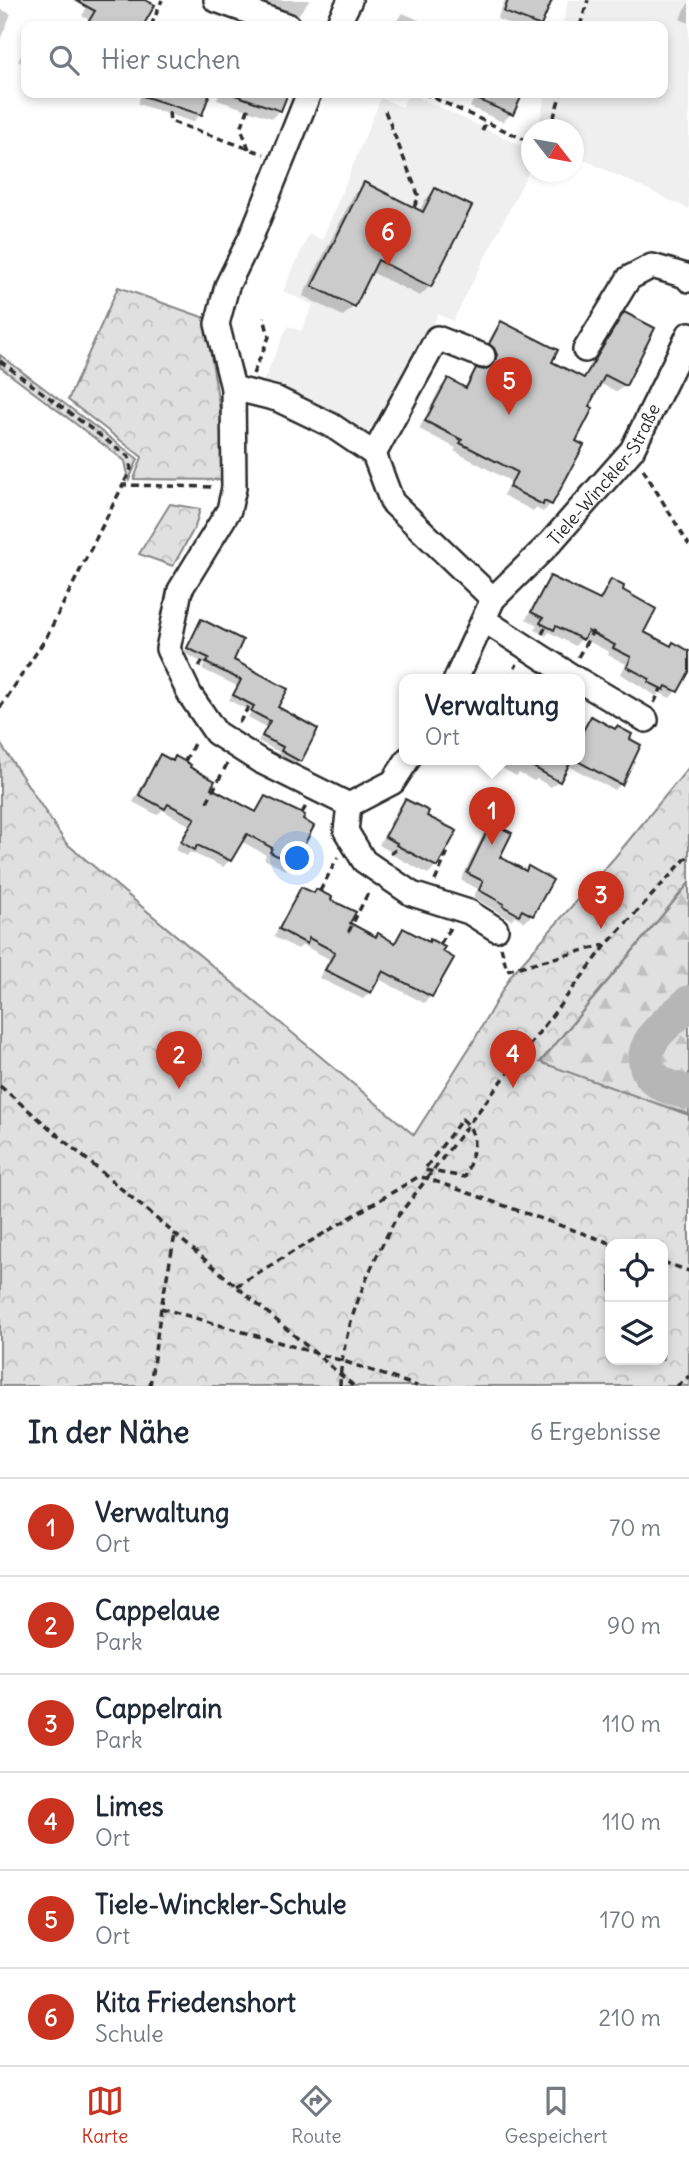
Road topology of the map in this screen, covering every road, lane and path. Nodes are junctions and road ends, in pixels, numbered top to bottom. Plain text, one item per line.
1 (162, 0) edge
2 (216, 0) edge
3 (349, 0) edge
4 (588, 0) edge
5 (153, 21) edge
6 (275, 21) edge
7 (339, 21) edge
8 (582, 21) edge
9 (307, 98) edge
10 (433, 98) edge
11 (560, 98) edge
12 (249, 107) dead end
13 (385, 111) dead end
14 (169, 112) dead end
15 (553, 119) edge
16 (486, 123) junction
17 (482, 131) dead end
18 (521, 139) edge
19 (249, 149) junction
20 (282, 161) junction
21 (412, 211) dead end
22 (689, 280) edge
23 (264, 317) dead end
24 (689, 334) edge
25 (585, 350) dead end
26 (483, 356) dead end
27 (0, 361) edge
28 (239, 390) junction
29 (632, 450) junction
30 (374, 454) junction
31 (123, 485) junction
32 (234, 488) junction
33 (689, 545) edge
34 (488, 609) junction
35 (593, 631) dead end
36 (458, 674) edge
37 (570, 674) edge
38 (577, 674) edge
39 (585, 684) edge
40 (0, 708) edge
41 (646, 720) dead end
42 (236, 746) junction
43 (404, 765) edge
44 (206, 802) dead end
45 (349, 805) junction
46 (349, 836) junction
47 (449, 849) dead end
48 (689, 855) edge
49 (379, 872) junction
50 (320, 891) dead end
51 (427, 899) junction
52 (496, 929) joint
53 (350, 932) dead end
54 (607, 944) junction
55 (0, 1086) edge
56 (468, 1124) junction
57 (430, 1171) junction
58 (426, 1178) junction
59 (175, 1236) junction
60 (605, 1241) edge
61 (668, 1264) edge
62 (689, 1271) edge
63 (236, 1286) junction
64 (161, 1308) junction
65 (316, 1354) junction
66 (343, 1361) junction
67 (340, 1374) junction
68 (689, 1376) edge
69 (150, 1386) edge
70 (340, 1386) edge
71 (354, 1386) edge
72 (417, 1386) edge
73 (677, 1386) edge

1 - 5 path
2 - 6 street
3 - 7 street
4 - 8 path
9 - 20 street
10 - 16 path
11 - 15 path
12 - 19 path
13 - 21 path
14 - 19 path
16 - 17 path
16 - 18 path
19 - 20 path
20 - 28 street
22 - 25 street
23 - 28 path
24 - 29 street, Tiele-Winckler-Straße
26 - 30 street
27 - 31 path
28 - 30 street
28 - 32 street
29 - 33 path
29 - 34 street, Tiele-Winckler-Straße
30 - 34 street
31 - 32 path
31 - 40 path
32 - 42 street
34 - 36 street, Tiele-Winckler-Straße
34 - 37 street
35 - 38 path
39 - 41 street
42 - 44 path
42 - 45 street
43 - 45 street
45 - 46 street
46 - 49 street
46 - 50 path
47 - 51 path
48 - 54 path
49 - 51 street
49 - 53 path
51 - 52 street
52 - 54 path
54 - 56 path
55 - 59 path
56 - 57 path
56 - 57 path
57 - 58 path
58 - 60 path
58 - 63 path
58 - 66 path
59 - 63 path
59 - 64 path
61 - 62 path
63 - 65 path
64 - 65 path
64 - 69 path
65 - 66 path
65 - 67 path
66 - 67 path
66 - 72 path
67 - 70 path
67 - 71 path
68 - 73 path

